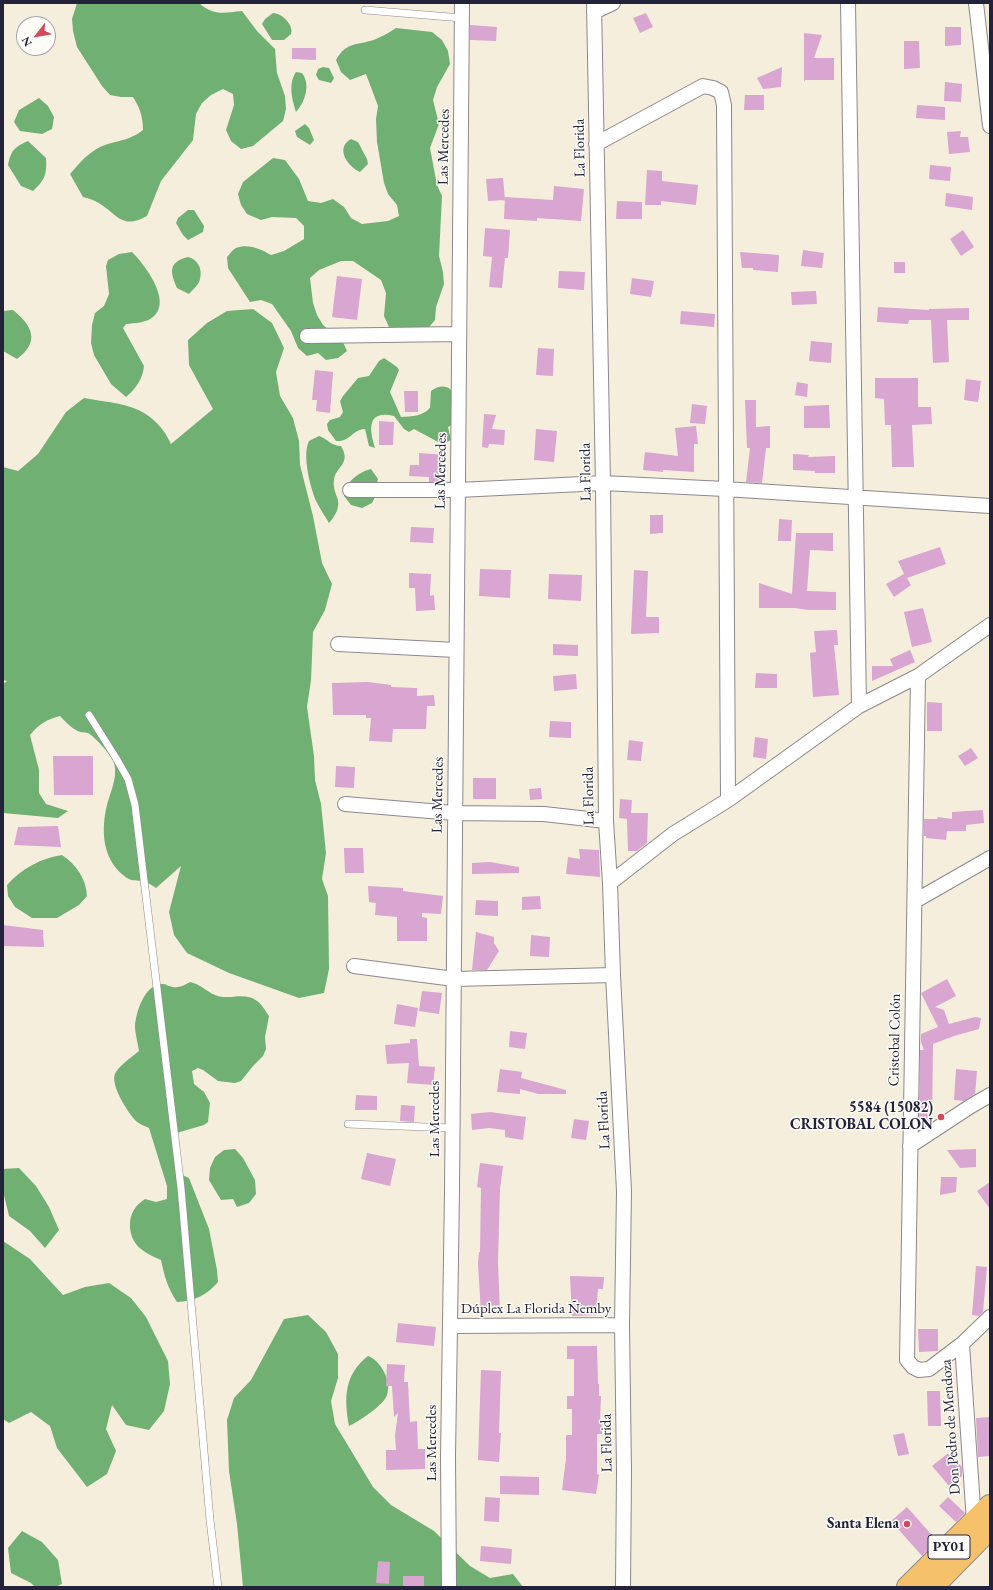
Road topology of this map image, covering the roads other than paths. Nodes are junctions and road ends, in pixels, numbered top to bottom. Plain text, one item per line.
1 (462, 3) edge
2 (613, 3) edge
3 (848, 3) edge
4 (976, 3) edge
5 (594, 8) edge
6 (365, 10) dead end
7 (462, 18) junction
8 (990, 126) edge
9 (596, 144) junction
10 (459, 334) junction
11 (307, 336) dead end
12 (603, 483) junction
13 (725, 489) junction
14 (350, 490) dead end
15 (458, 490) junction
16 (856, 498) junction
17 (990, 506) edge
18 (990, 625) edge
19 (338, 644) dead end
20 (456, 650) junction
21 (918, 676) junction
22 (859, 706) junction
23 (90, 715) dead end
24 (728, 800) junction
25 (345, 804) dead end
26 (454, 813) junction
27 (606, 821) junction
28 (990, 858) edge
29 (610, 883) junction
30 (915, 901) junction
31 (354, 966) dead end
32 (613, 975) junction
33 (454, 979) junction
34 (990, 1096) edge
35 (348, 1124) dead end
36 (452, 1128) junction
37 (910, 1146) junction
38 (990, 1317) edge
39 (622, 1325) junction
40 (450, 1326) junction
41 (962, 1344) junction
42 (990, 1506) edge
43 (982, 1525) edge
44 (218, 1587) edge
45 (449, 1587) edge
46 (622, 1587) edge
47 (908, 1587) edge
48 (932, 1587) edge

1 - 7 street, Las Mercedes
2 - 5 street
3 - 16 street
4 - 8 street
5 - 9 street, La Florida
6 - 7 lane
7 - 10 street, Las Mercedes
9 - 12 street, La Florida
9 - 13 street
10 - 11 street
10 - 15 street, Las Mercedes
12 - 13 street
12 - 15 street
12 - 27 street, La Florida
13 - 16 street
13 - 24 street
14 - 15 street
15 - 20 street, Las Mercedes
16 - 17 street
16 - 22 street
18 - 21 street
19 - 20 street
20 - 26 street, Las Mercedes
21 - 22 street
21 - 30 street, Cristobal Colón
22 - 24 street
23 - 44 lane
24 - 29 street
25 - 26 street
26 - 27 street
26 - 33 street, Las Mercedes
27 - 29 street, La Florida
28 - 30 street
29 - 32 street, La Florida
30 - 37 street, Cristobal Colón
31 - 33 street
32 - 33 street
32 - 39 street, La Florida
33 - 36 street, Las Mercedes
34 - 37 street
35 - 36 lane
36 - 40 street, Las Mercedes
37 - 41 street, Cristobal Colón
38 - 41 street, Don Pedro de Mendoza
39 - 40 street, Dúplex La Florida Ñemby
39 - 46 street, La Florida
40 - 45 street, Las Mercedes
41 - 43 street, Don Pedro de Mendoza
42 - 43 highway, PY01
43 - 47 highway, PY01
43 - 48 highway, PY01

